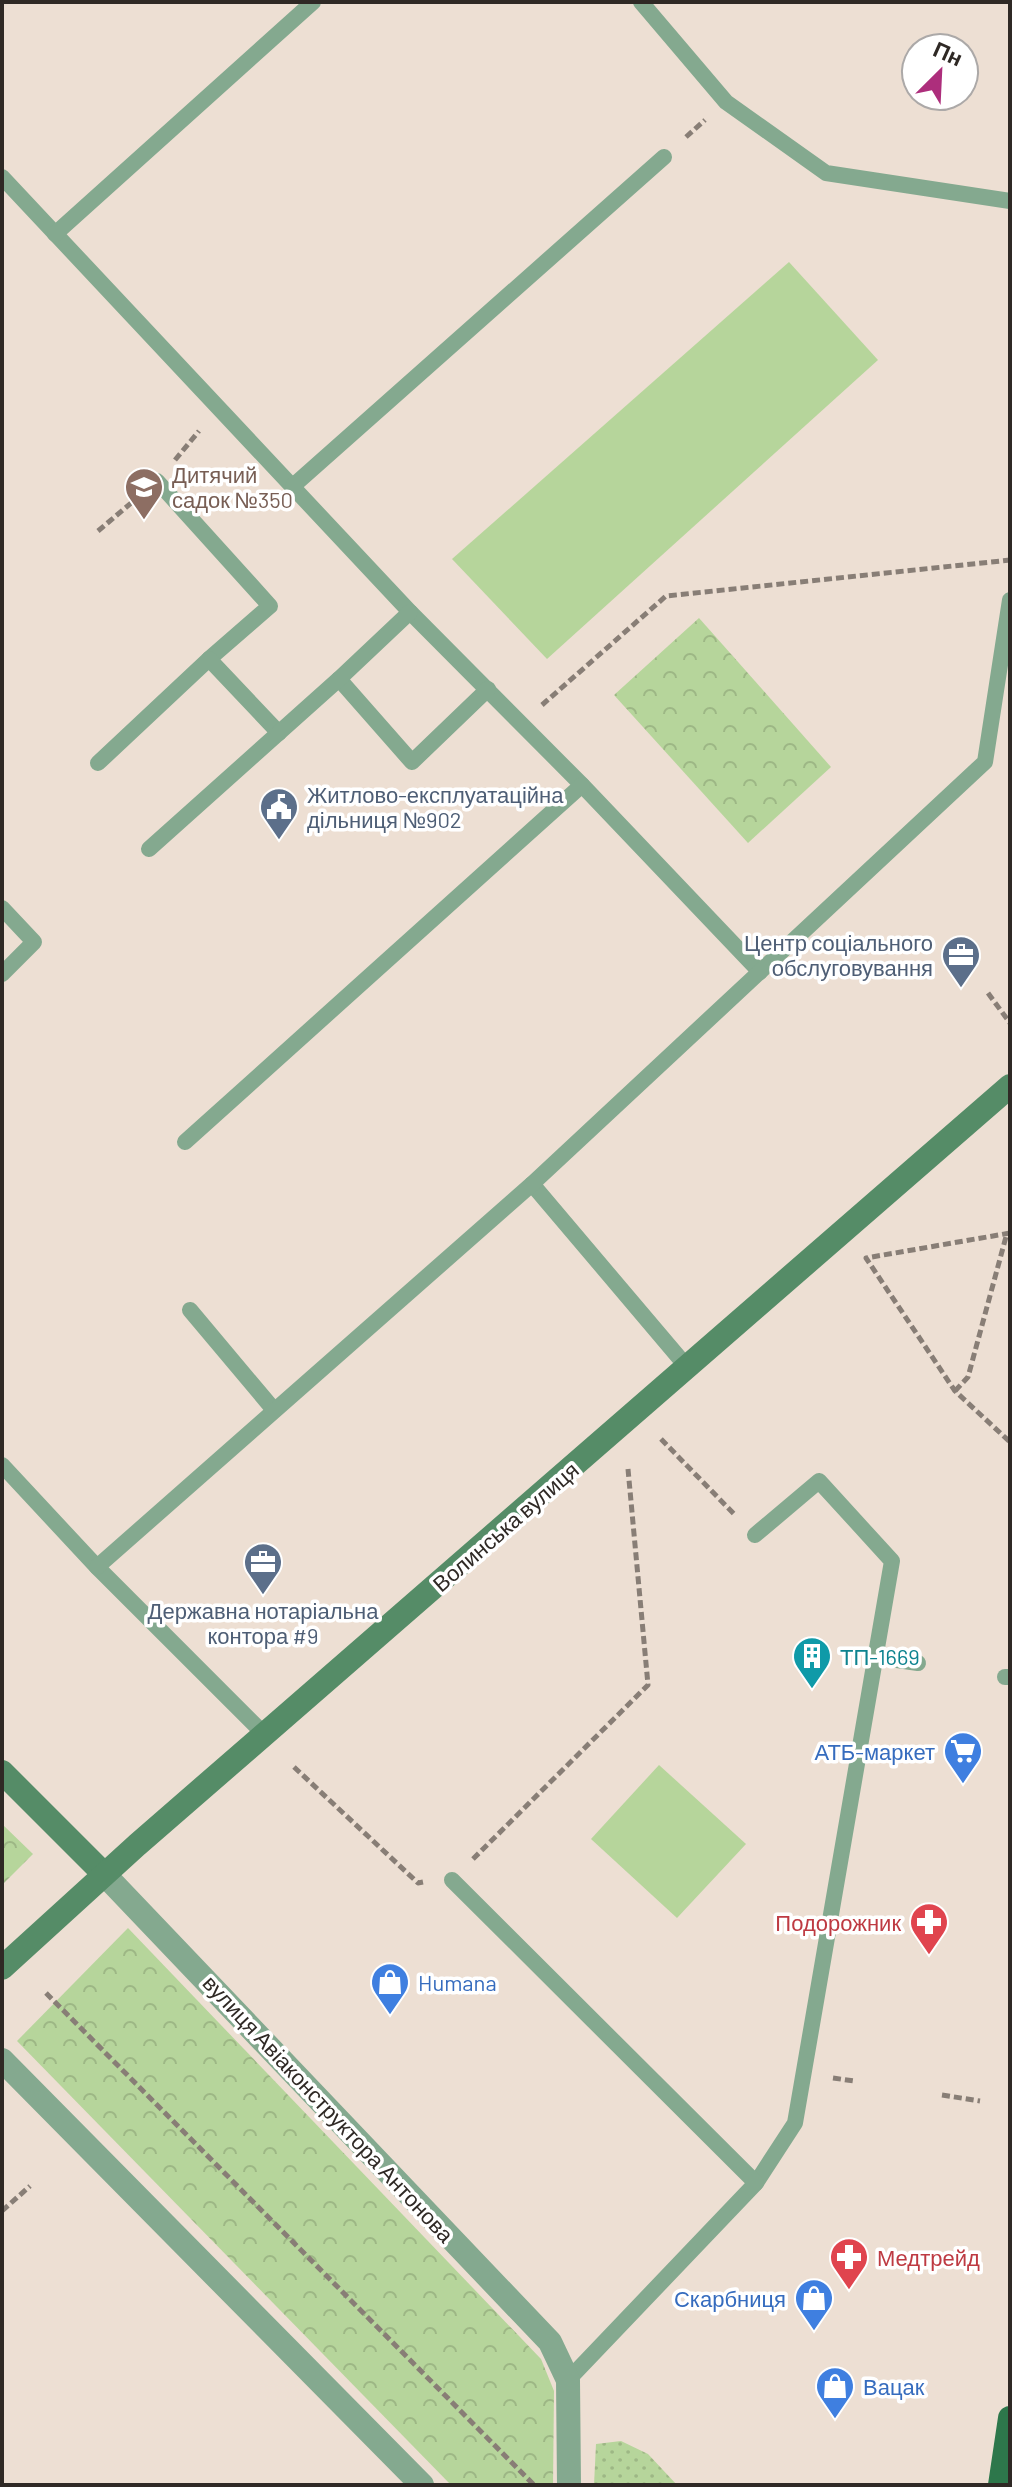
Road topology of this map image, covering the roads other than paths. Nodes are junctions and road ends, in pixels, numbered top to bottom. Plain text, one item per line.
1 (313, 2) edge
2 (641, 2) edge
3 (664, 157) road end
4 (2, 177) edge
5 (1010, 201) edge
6 (55, 234) junction
7 (157, 481) dead end
8 (293, 486) junction
9 (1010, 600) edge
10 (410, 612) junction
11 (209, 659) junction
12 (339, 679) junction
13 (488, 689) junction
14 (279, 733) junction
15 (98, 763) dead end
16 (582, 785) junction
17 (149, 849) dead end
18 (2, 908) edge
19 (760, 972) junction
20 (2, 974) edge
21 (1010, 1086) edge
22 (185, 1142) dead end
23 (532, 1184) junction
24 (190, 1310) dead end
25 (687, 1367) junction
26 (274, 1410) junction
27 (2, 1465) edge
28 (755, 1535) road end
29 (97, 1567) junction
30 (876, 1657) junction
31 (918, 1663) dead end
32 (265, 1735) junction
33 (2, 1772) edge
34 (104, 1874) junction
35 (452, 1880) road end
36 (2, 1968) edge
37 (2, 2060) edge
38 (756, 2183) junction
39 (568, 2380) junction
40 (1010, 2418) edge
41 (422, 2485) edge
42 (569, 2485) edge
43 (1000, 2485) edge

1 - 6 lane
2 - 5 lane
3 - 8 lane
4 - 6 lane
6 - 8 lane
7 - 11 lane
8 - 10 lane
9 - 19 lane
10 - 12 lane
10 - 13 lane
11 - 14 lane
11 - 15 lane
12 - 13 lane
12 - 14 lane
13 - 16 lane
14 - 17 lane
16 - 19 lane
16 - 22 lane
18 - 20 lane
19 - 23 lane
21 - 25 street, Волинська вулиця
23 - 25 lane
23 - 26 lane
24 - 26 lane
25 - 32 street, Волинська вулиця
26 - 29 lane
27 - 29 lane
28 - 30 lane
29 - 32 lane
30 - 31 lane
30 - 38 lane
32 - 34 street, Волинська вулиця
33 - 34 street, вулиця Авіаконструктора Антонова
34 - 36 street, Волинська вулиця
34 - 39 street, вулиця Авіаконструктора Антонова
35 - 38 lane
37 - 41 street
38 - 39 lane
39 - 42 street, вулиця Авіаконструктора Антонова
40 - 43 main road

